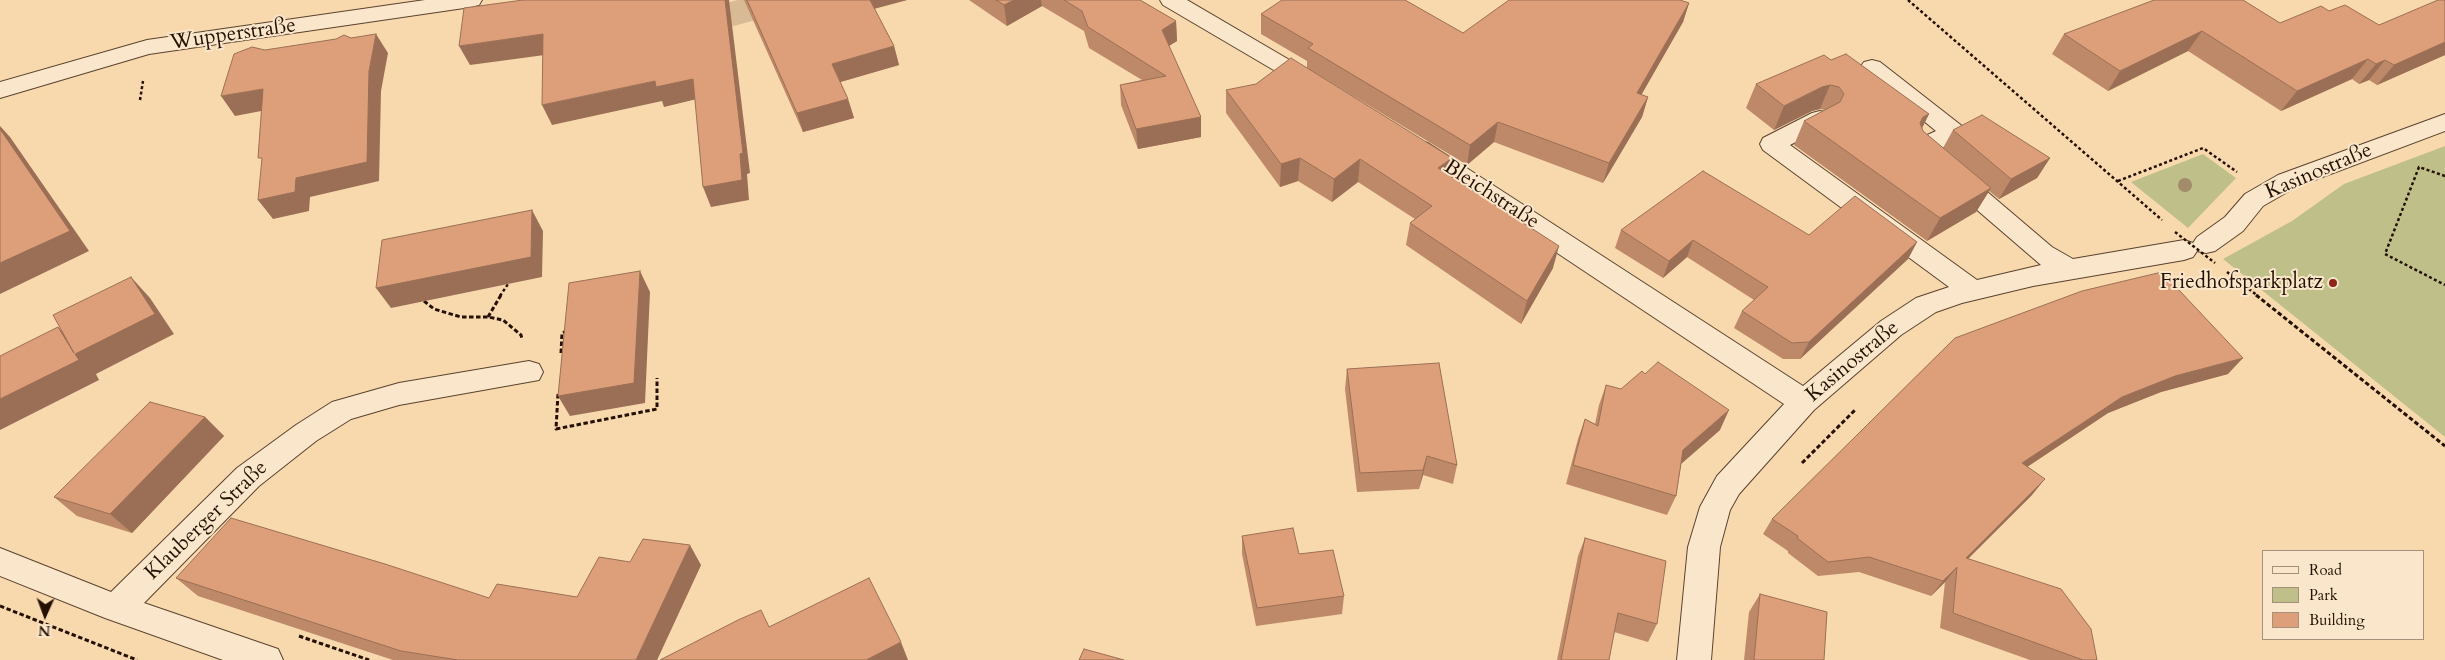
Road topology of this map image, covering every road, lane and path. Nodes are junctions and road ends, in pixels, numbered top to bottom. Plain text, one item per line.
1 (471, 0) edge
2 (1171, 0) edge
3 (1908, 0) edge
4 (1872, 67) dead end
5 (0, 90) edge
6 (1337, 98) edge
7 (1820, 119) edge
8 (2445, 122) edge
9 (1400, 137) edge
10 (2242, 175) dead end
11 (2445, 176) edge
12 (2118, 181) junction
13 (2195, 247) junction
14 (2069, 269) junction
15 (508, 284) dead end
16 (2445, 285) edge
17 (1973, 291) junction
18 (424, 301) dead end
19 (488, 317) junction
20 (570, 331) edge
21 (523, 342) dead end
22 (561, 350) edge
23 (529, 372) dead end
24 (657, 378) dead end
25 (558, 385) edge
26 (565, 392) edge
27 (558, 393) junction
28 (1804, 402) junction
29 (1863, 402) dead end
30 (2445, 446) edge
31 (1795, 470) dead end
32 (0, 562) edge
33 (0, 606) edge
34 (116, 608) junction
35 (137, 660) edge
36 (266, 660) edge
37 (1694, 660) edge

1 - 5 street, Wupperstraße
2 - 6 street
3 - 12 path
4 - 14 street
7 - 17 street
8 - 13 street, Kasinostraße
9 - 28 street, Bleichstraße
10 - 12 path
11 - 16 path
12 - 13 path
13 - 13 path, bridge
13 - 14 street, Kasinostraße
13 - 30 path
14 - 17 street, Kasinostraße
15 - 19 path
17 - 28 street, Kasinostraße
18 - 19 path
19 - 21 path
20 - 22 path
23 - 34 street, Klauberger Straße
24 - 27 path
25 - 27 path
26 - 27 path
28 - 37 street, Kasinostraße
29 - 31 path
32 - 34 street
33 - 35 path
34 - 36 street

